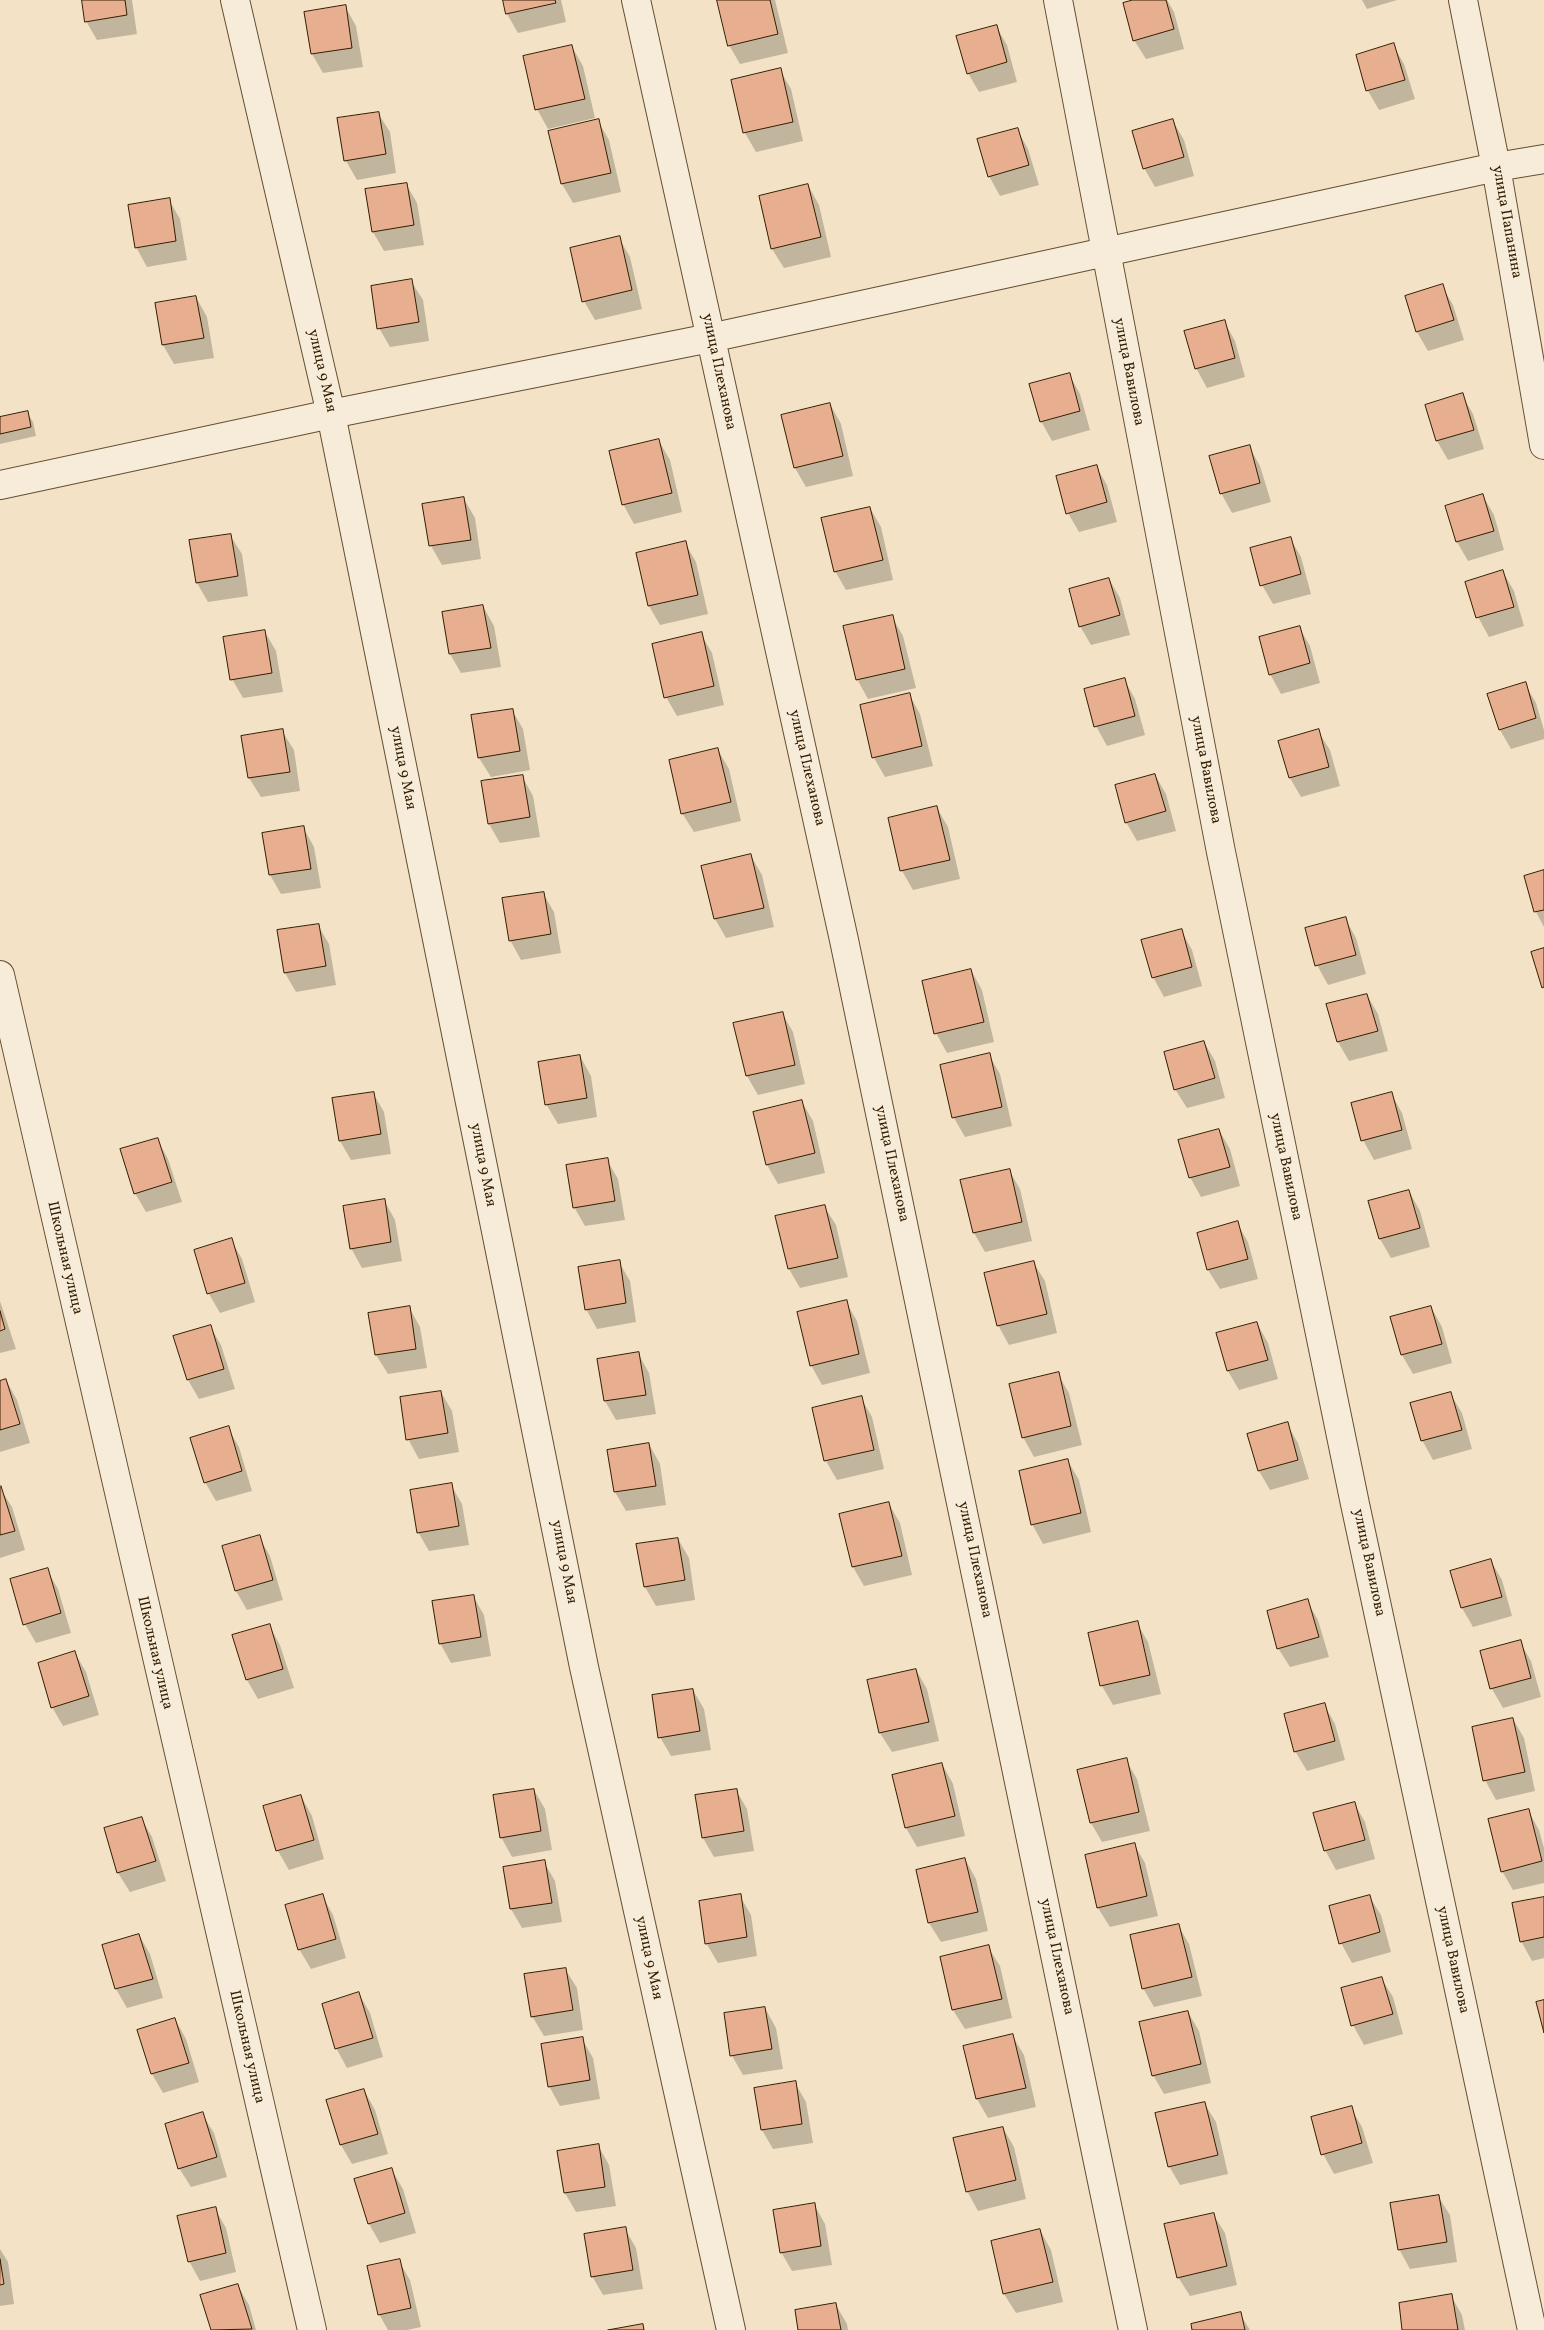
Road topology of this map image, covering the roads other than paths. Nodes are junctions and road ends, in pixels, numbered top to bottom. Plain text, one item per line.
1 (235, 0) edge
2 (636, 0) edge
3 (1058, 0) edge
4 (1463, 0) edge
5 (1544, 159) edge
6 (1496, 167) junction
7 (1105, 252) junction
8 (710, 338) junction
9 (331, 414) junction
10 (1544, 445) edge
11 (0, 485) edge
12 (0, 975) edge
13 (312, 2330) edge
14 (731, 2330) edge
15 (1133, 2330) edge
16 (1532, 2330) edge

1 - 9 street, улица 9 Мая
2 - 8 street, улица Плеханова
3 - 7 street, улица Вавилова
4 - 6 street, улица Папанина
5 - 6 street
6 - 7 street
6 - 10 street, улица Папанина
7 - 8 street
7 - 16 street, улица Вавилова
8 - 9 street
8 - 15 street, улица Плеханова
9 - 11 street
9 - 14 street, улица 9 Мая
12 - 13 street, Школьная улица

